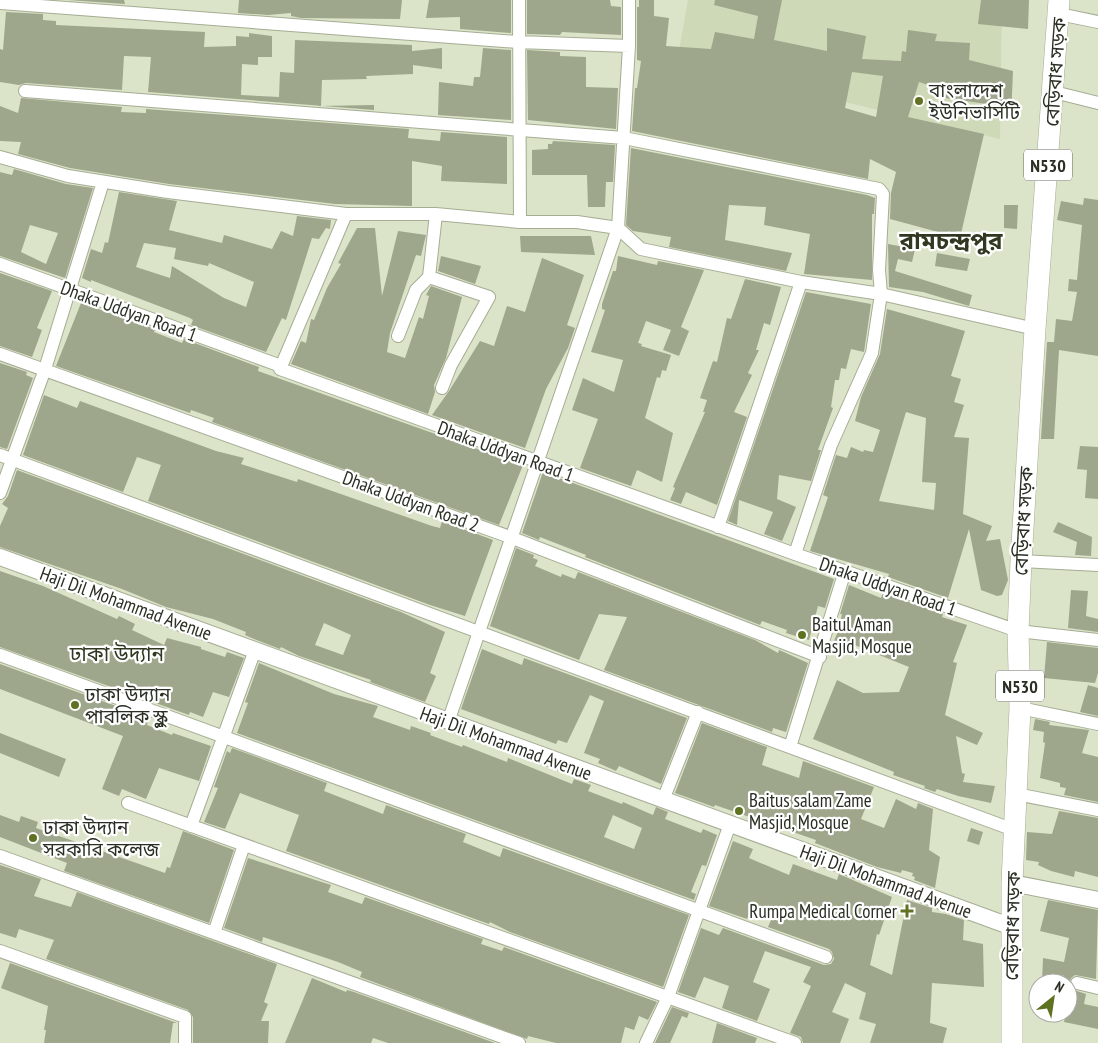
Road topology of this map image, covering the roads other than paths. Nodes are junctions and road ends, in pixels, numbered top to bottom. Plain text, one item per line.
1 (519, 0) edge
2 (629, 0) edge
3 (0, 3) edge
4 (1059, 7) edge
5 (1098, 22) edge
6 (518, 42) junction
7 (629, 46) junction
8 (24, 90) dead end
9 (1054, 92) junction
10 (1098, 103) edge
11 (520, 130) junction
12 (624, 138) junction
13 (0, 157) edge
14 (103, 182) junction
15 (346, 214) junction
16 (436, 214) junction
17 (520, 222) junction
18 (618, 228) junction
19 (0, 264) edge
20 (429, 277) junction
21 (801, 282) junction
22 (72, 290) junction
23 (881, 294) junction
24 (1035, 329) junction
25 (398, 336) dead end
26 (0, 354) edge
27 (45, 369) junction
28 (280, 369) junction
29 (442, 388) dead end
30 (6, 458) edge
31 (538, 462) junction
32 (0, 493) edge
33 (718, 526) junction
34 (510, 537) junction
35 (795, 554) junction
36 (0, 557) edge
37 (1021, 561) junction
38 (1098, 566) edge
39 (845, 571) junction
40 (478, 630) junction
41 (1018, 630) junction
42 (1098, 640) edge
43 (255, 650) junction
44 (0, 656) edge
45 (820, 657) junction
46 (1020, 708) junction
47 (698, 712) junction
48 (448, 722) junction
49 (1098, 724) edge
50 (224, 737) junction
51 (790, 746) junction
52 (1016, 794) junction
53 (663, 800) junction
54 (128, 803) dead end
55 (1098, 810) edge
56 (730, 824) junction
57 (191, 826) junction
58 (1014, 830) junction
59 (244, 845) junction
60 (0, 856) edge
61 (1012, 882) junction
62 (1098, 900) edge
63 (699, 911) junction
64 (1012, 927) junction
65 (214, 933) junction
66 (0, 951) edge
67 (826, 957) dead end
68 (1078, 983) edge
69 (1098, 988) edge
70 (668, 997) junction
71 (185, 1043) edge
72 (519, 1043) edge
73 (646, 1043) edge
74 (794, 1043) edge
75 (1012, 1043) edge

1 - 6 street
2 - 7 street
3 - 6 street
4 - 5 street
4 - 9 highway, বেড়িবাধ সড়ক / N530
6 - 7 street
6 - 11 street
7 - 12 street
8 - 11 street
9 - 10 street
9 - 24 highway, বেড়িবাধ সড়ক / N530
11 - 12 street
11 - 17 street
12 - 18 street
12 - 23 street
13 - 14 street
14 - 15 street
14 - 22 street
15 - 16 street
15 - 28 street
16 - 17 street
16 - 20 street
17 - 18 street
18 - 21 street
18 - 31 street
19 - 22 street, Dhaka Uddyan Road 1
20 - 25 street
20 - 29 street
21 - 23 street
21 - 33 street
22 - 27 street
22 - 28 street, Dhaka Uddyan Road 1
23 - 24 street
23 - 35 street
24 - 37 highway, বেড়িবাধ সড়ক / N530
26 - 27 street, Dhaka Uddyan Road 2
27 - 30 street
27 - 34 street, Dhaka Uddyan Road 2
28 - 31 street, Dhaka Uddyan Road 1
30 - 32 street
30 - 40 street
31 - 33 street, Dhaka Uddyan Road 1
31 - 34 street
33 - 35 street, Dhaka Uddyan Road 1
34 - 40 street
34 - 45 street, Dhaka Uddyan Road 2
35 - 39 street, Dhaka Uddyan Road 1
36 - 43 street, Haji Dil Mohammad Avenue
37 - 38 street
37 - 41 highway, বেড়িবাধ সড়ক / N530
39 - 41 street, Dhaka Uddyan Road 1
39 - 45 street
40 - 47 street
40 - 48 street
41 - 42 street, Dhaka Uddyan Road 1
41 - 46 highway, বেড়িবাধ সড়ক / N530
43 - 48 street, Haji Dil Mohammad Avenue
43 - 50 street
44 - 50 street
45 - 51 street
46 - 49 street
46 - 52 highway, বেড়িবাধ সড়ক / N530
47 - 51 street
47 - 53 street
48 - 53 street, Haji Dil Mohammad Avenue
50 - 57 street
50 - 63 street
51 - 58 street
52 - 55 street
52 - 58 highway, বেড়িবাধ সড়ক / N530
53 - 56 street, Haji Dil Mohammad Avenue
54 - 57 street
56 - 63 street
56 - 64 street, Haji Dil Mohammad Avenue
57 - 59 street
58 - 61 highway, বেড়িবাধ সড়ক / N530
59 - 65 street
59 - 70 street
60 - 65 street
61 - 62 street
61 - 64 highway, বেড়িবাধ সড়ক / N530
63 - 67 street
63 - 70 street
64 - 75 highway, বেড়িবাধ সড়ক / N530
65 - 72 street
66 - 71 street
68 - 69 street
70 - 73 street
70 - 74 street

